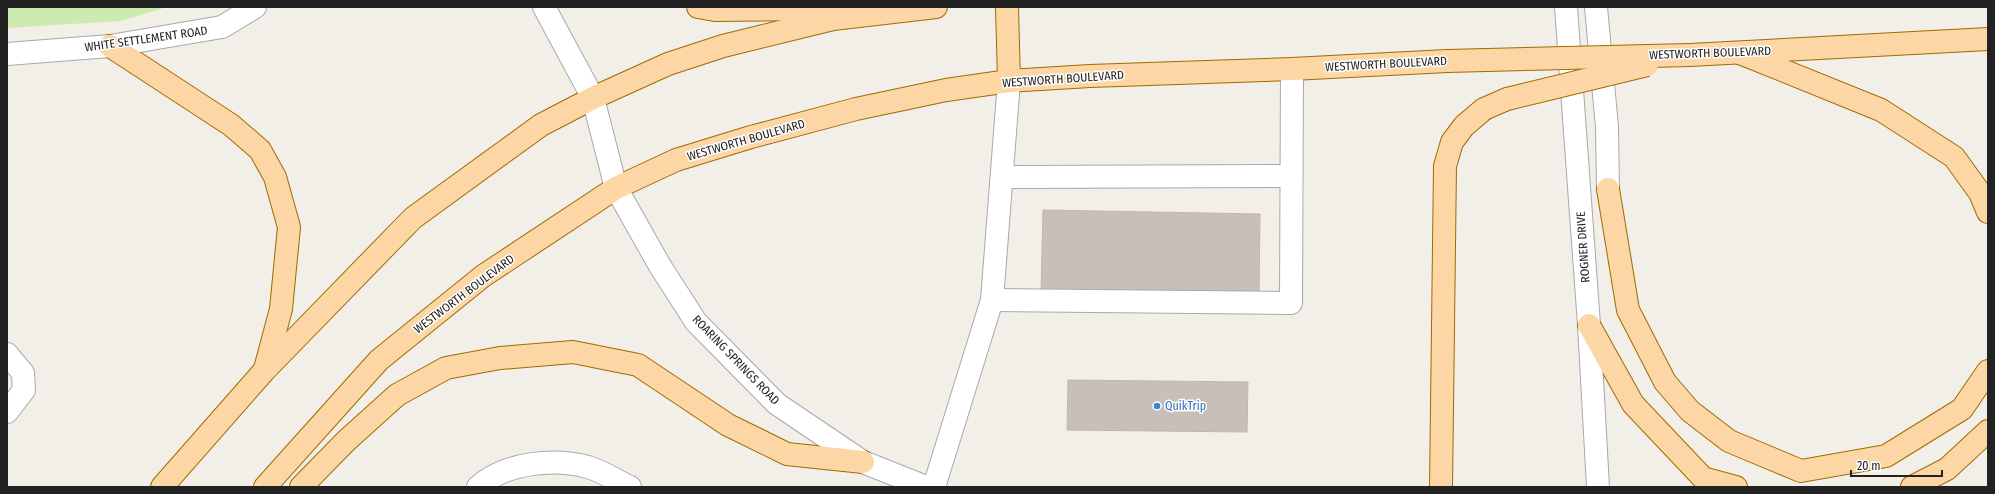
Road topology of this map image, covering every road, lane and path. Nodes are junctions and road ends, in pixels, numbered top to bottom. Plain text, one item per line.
1 (255, 7) edge
2 (544, 7) edge
3 (698, 7) edge
4 (936, 7) edge
5 (1007, 7) edge
6 (1566, 7) edge
7 (1596, 7) edge
8 (910, 9) junction
9 (1988, 39) edge
10 (110, 46) junction
11 (1740, 53) junction
12 (7, 54) edge
13 (1690, 55) junction
14 (1292, 69) junction
15 (1010, 81) junction
16 (593, 98) junction
17 (1291, 176) junction
18 (1002, 177) junction
19 (616, 188) junction
20 (1608, 189) joint
21 (1988, 212) edge
22 (992, 300) junction
23 (1589, 326) junction
24 (7, 354) edge
25 (264, 371) junction
26 (1988, 371) edge
27 (7, 412) edge
28 (1988, 431) edge
29 (863, 462) junction
30 (162, 487) edge
31 (265, 487) edge
32 (301, 487) edge
33 (478, 487) edge
34 (630, 487) edge
35 (926, 487) edge
36 (934, 487) edge
37 (1441, 487) edge
38 (1598, 487) edge
39 (1736, 487) edge
40 (1912, 487) edge

1 - 10 street, WHITE SETTLEMENT ROAD
2 - 16 street, ROARING SPRINGS ROAD
3 - 8 main road
4 - 8 main road
5 - 15 main road
6 - 23 street, ROGNER DRIVE
7 - 20 street
8 - 16 main road
9 - 11 main road, WESTWORTH BOULEVARD
10 - 12 street, WHITE SETTLEMENT ROAD
10 - 25 main road
11 - 13 main road, WESTWORTH BOULEVARD
11 - 21 main road
13 - 14 main road, WESTWORTH BOULEVARD, bridge
13 - 37 main road, bridge
14 - 15 main road, WESTWORTH BOULEVARD
14 - 17 street
15 - 18 street
15 - 19 main road, WESTWORTH BOULEVARD
16 - 19 street, ROARING SPRINGS ROAD
16 - 25 main road
17 - 18 street
17 - 22 street
18 - 22 street
19 - 29 street, ROARING SPRINGS ROAD
19 - 31 main road, WESTWORTH BOULEVARD
20 - 26 main road
22 - 36 street
23 - 38 street, ROGNER DRIVE
23 - 39 main road
24 - 27 street
25 - 30 main road
28 - 40 main road
29 - 32 main road
29 - 35 street, ROARING SPRINGS ROAD
33 - 34 street

